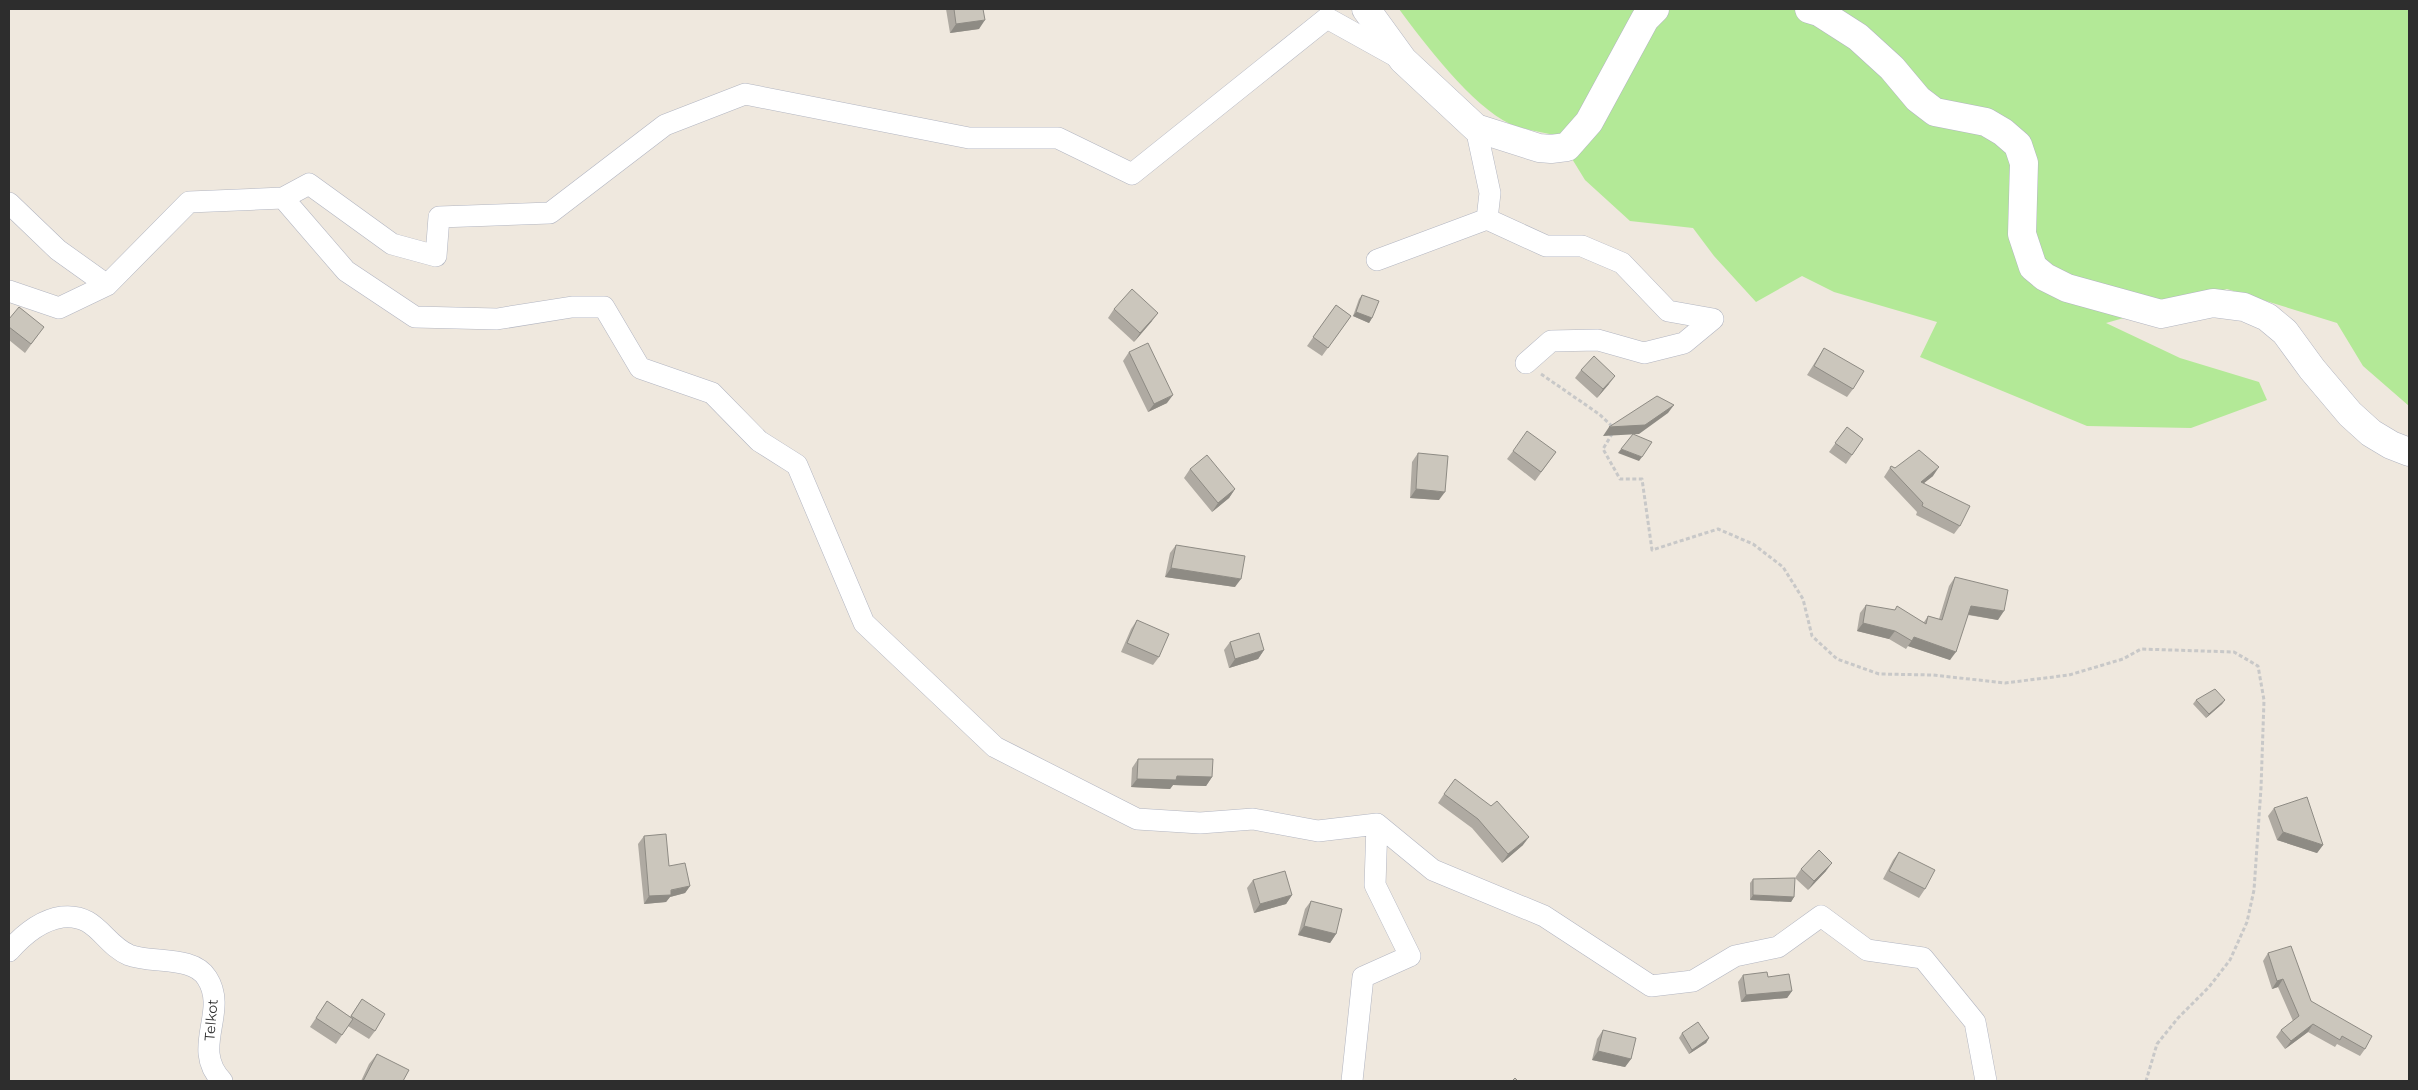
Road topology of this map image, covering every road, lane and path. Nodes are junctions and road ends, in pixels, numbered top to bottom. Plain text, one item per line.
1 (1366, 9) edge
2 (1655, 9) edge
3 (1809, 9) edge
4 (1403, 60) junction
5 (1476, 128) junction
6 (283, 198) junction
7 (9, 203) edge
8 (1487, 219) junction
9 (1377, 260) dead end
10 (107, 285) junction
11 (9, 291) edge
12 (1526, 363) joint
13 (2409, 452) edge
14 (1377, 824) junction
15 (9, 950) edge
16 (222, 1081) edge
17 (1352, 1081) edge
18 (1986, 1081) edge
19 (2146, 1081) edge

1 - 4 street
2 - 5 street
3 - 13 street
4 - 5 street
4 - 6 street
5 - 8 street
6 - 10 street
6 - 14 street
7 - 10 street
8 - 9 street
8 - 12 street
10 - 11 street
12 - 19 path
14 - 17 street
14 - 18 street
15 - 16 street, Telkot

